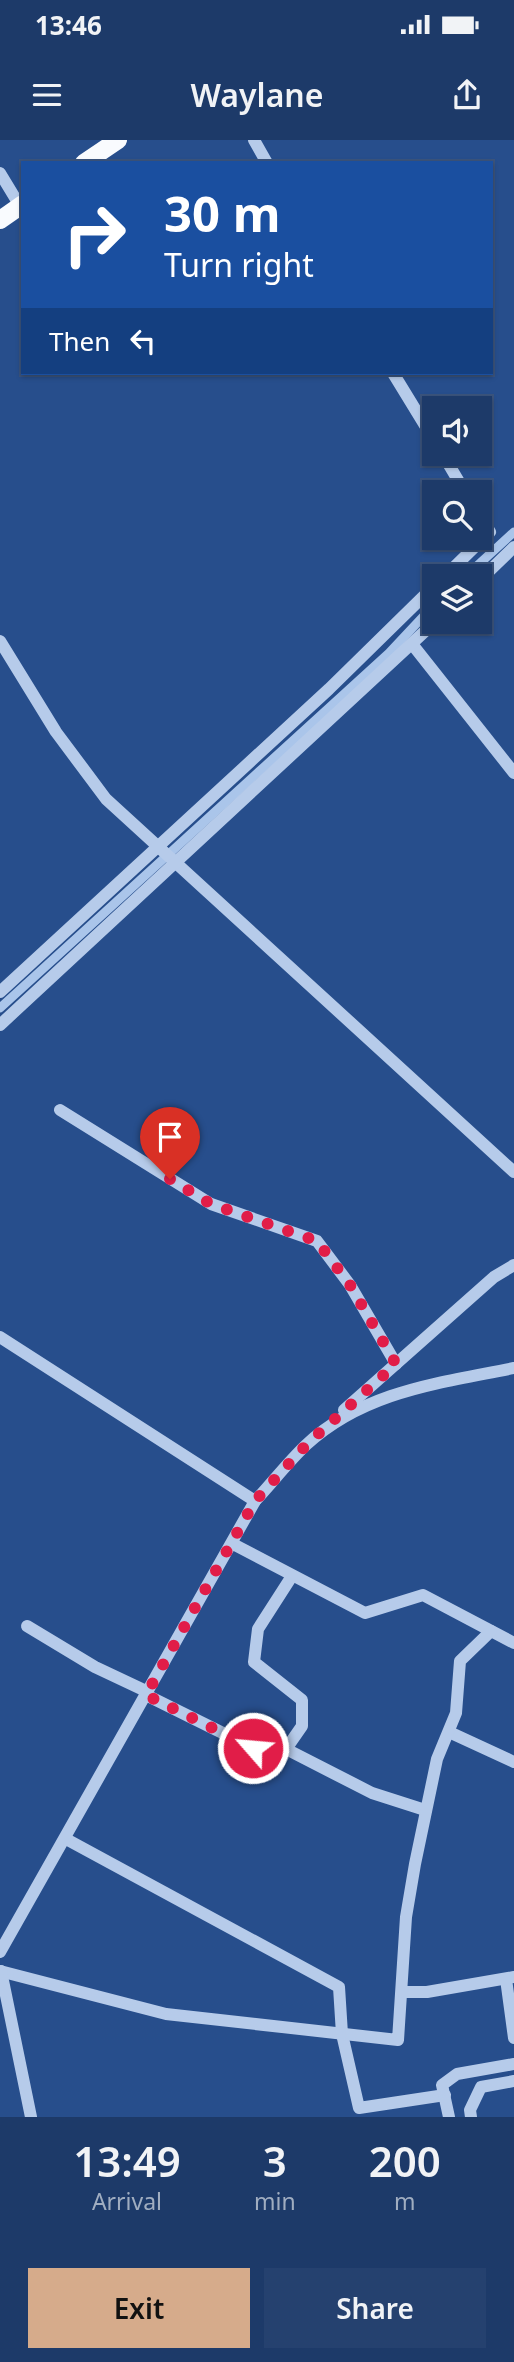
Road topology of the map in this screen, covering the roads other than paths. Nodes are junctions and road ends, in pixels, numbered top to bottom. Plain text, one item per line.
1 (118, 140) edge
2 (254, 140) edge
3 (88, 161) edge
4 (266, 161) edge
5 (0, 173) edge
6 (21, 205) edge
7 (0, 220) edge
8 (394, 375) edge
9 (422, 420) edge
10 (514, 547) edge
11 (472, 550) edge
12 (457, 564) edge
13 (492, 568) edge
14 (422, 598) edge
15 (422, 634) edge
16 (0, 641) edge
17 (412, 644) junction
18 (514, 773) edge
19 (158, 848) junction
20 (174, 863) junction
21 (0, 992) edge
22 (0, 1025) edge
23 (60, 1110) dead end
24 (514, 1171) edge
25 (514, 1265) edge
26 (0, 1337) edge
27 (396, 1364) junction
28 (514, 1368) edge
29 (307, 1444) junction
30 (255, 1501) junction
31 (233, 1544) junction
32 (292, 1576) junction
33 (27, 1626) dead end
34 (491, 1631) junction
35 (514, 1643) edge
36 (147, 1694) junction
37 (449, 1732) junction
38 (286, 1749) junction
39 (514, 1762) edge
40 (425, 1810) junction
41 (66, 1839) junction
42 (0, 1952) edge
43 (0, 1971) edge
44 (510, 1978) edge
45 (403, 1992) junction
46 (342, 2034) junction
47 (514, 2038) edge
48 (514, 2064) edge
49 (514, 2081) edge
50 (444, 2095) junction
51 (31, 2117) edge
52 (449, 2117) edge
53 (471, 2117) edge

1 - 3 main road
2 - 4 street
5 - 6 street
6 - 7 main road
8 - 9 street
10 - 13 street
11 - 12 street
14 - 19 street
15 - 17 street
16 - 19 street
17 - 18 street
17 - 20 street
19 - 20 street
19 - 21 street
20 - 22 street
20 - 24 street
23 - 27 street
25 - 27 street
26 - 30 street
27 - 29 street
28 - 29 street
29 - 30 street
30 - 31 street
31 - 32 street
31 - 36 street
32 - 34 street
32 - 38 street
33 - 36 street
34 - 35 street
34 - 37 street
36 - 38 street
36 - 41 street
37 - 39 street
37 - 40 street
38 - 40 street
40 - 45 street
41 - 42 street
41 - 46 street
43 - 46 street
43 - 51 street
44 - 45 street
44 - 47 street
45 - 46 street
46 - 50 street
48 - 50 street
49 - 53 street
50 - 52 street

